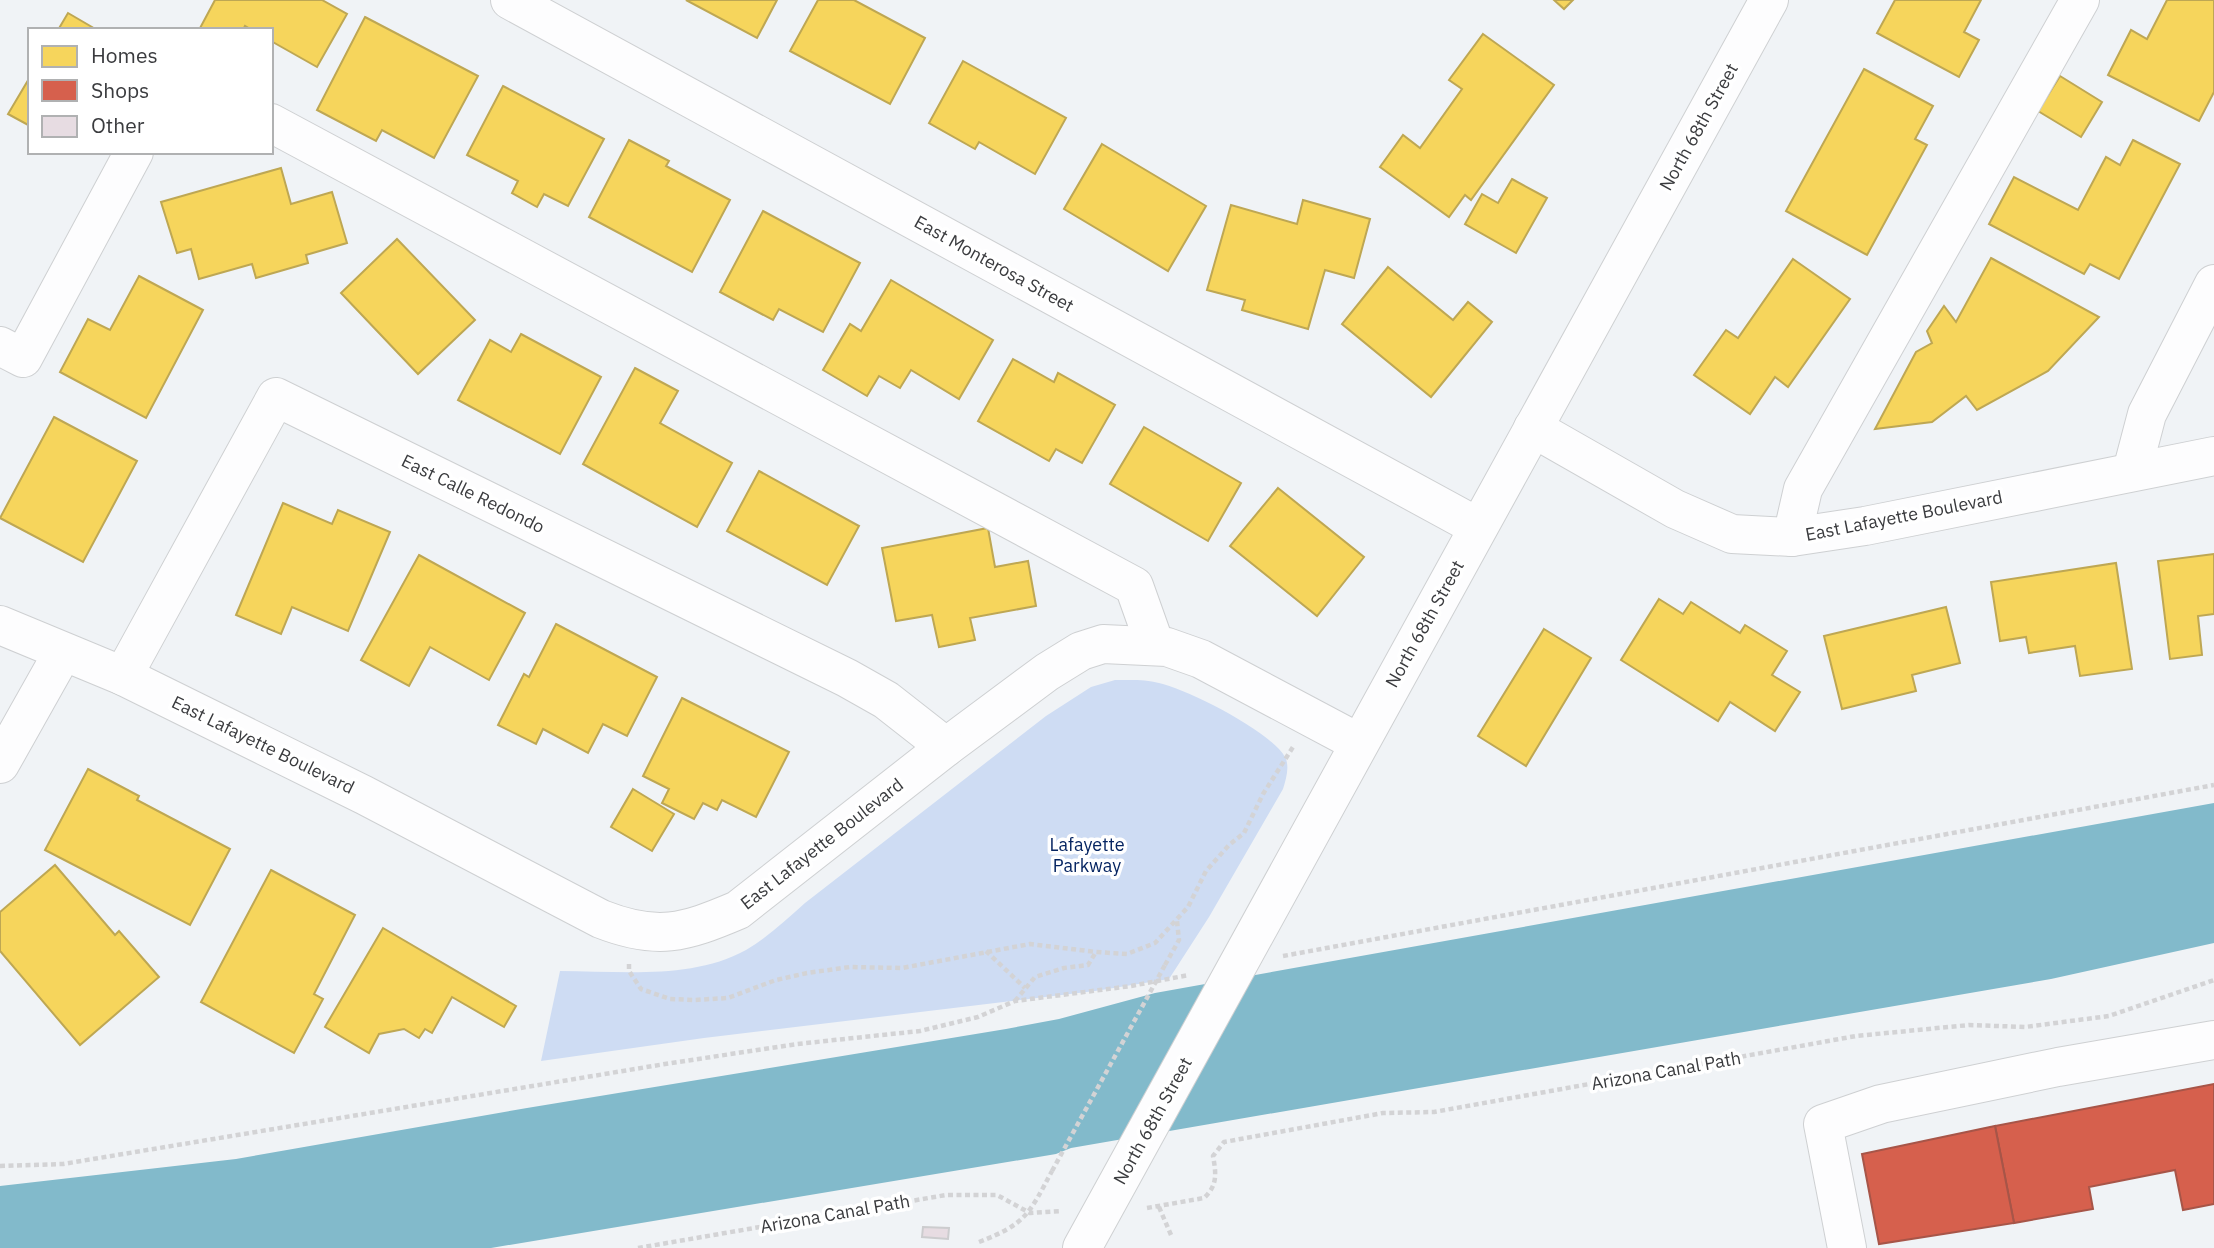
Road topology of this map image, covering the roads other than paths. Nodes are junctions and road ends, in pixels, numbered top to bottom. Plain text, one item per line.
1 (510, 0) edge
2 (1769, 0) edge
3 (2080, 0) edge
4 (273, 124) edge
5 (133, 154) edge
6 (2214, 284) edge
7 (0, 346) edge
8 (1533, 428) junction
9 (2214, 456) edge
10 (2132, 471) junction
11 (1478, 527) junction
12 (1792, 537) junction
13 (0, 625) edge
14 (1155, 645) junction
15 (63, 652) junction
16 (123, 676) junction
17 (1359, 743) junction
18 (946, 747) junction
19 (0, 764) edge
20 (2214, 1040) edge
21 (1082, 1248) edge
22 (1847, 1248) edge

1 - 11 street, East Monterosa Street
2 - 8 street, North 68th Street
3 - 12 street
4 - 14 street
5 - 7 street
6 - 10 street
8 - 11 street, North 68th Street
8 - 12 street, East Lafayette Boulevard
9 - 10 street, East Lafayette Boulevard
10 - 12 street, East Lafayette Boulevard
11 - 17 street, North 68th Street
13 - 15 street, East Lafayette Boulevard
14 - 17 street, East Lafayette Boulevard
14 - 18 street, East Lafayette Boulevard
15 - 16 street, East Lafayette Boulevard
15 - 19 street
16 - 18 street, East Lafayette Boulevard
16 - 18 street, East Calle Redondo
17 - 21 street, North 68th Street
20 - 22 street

